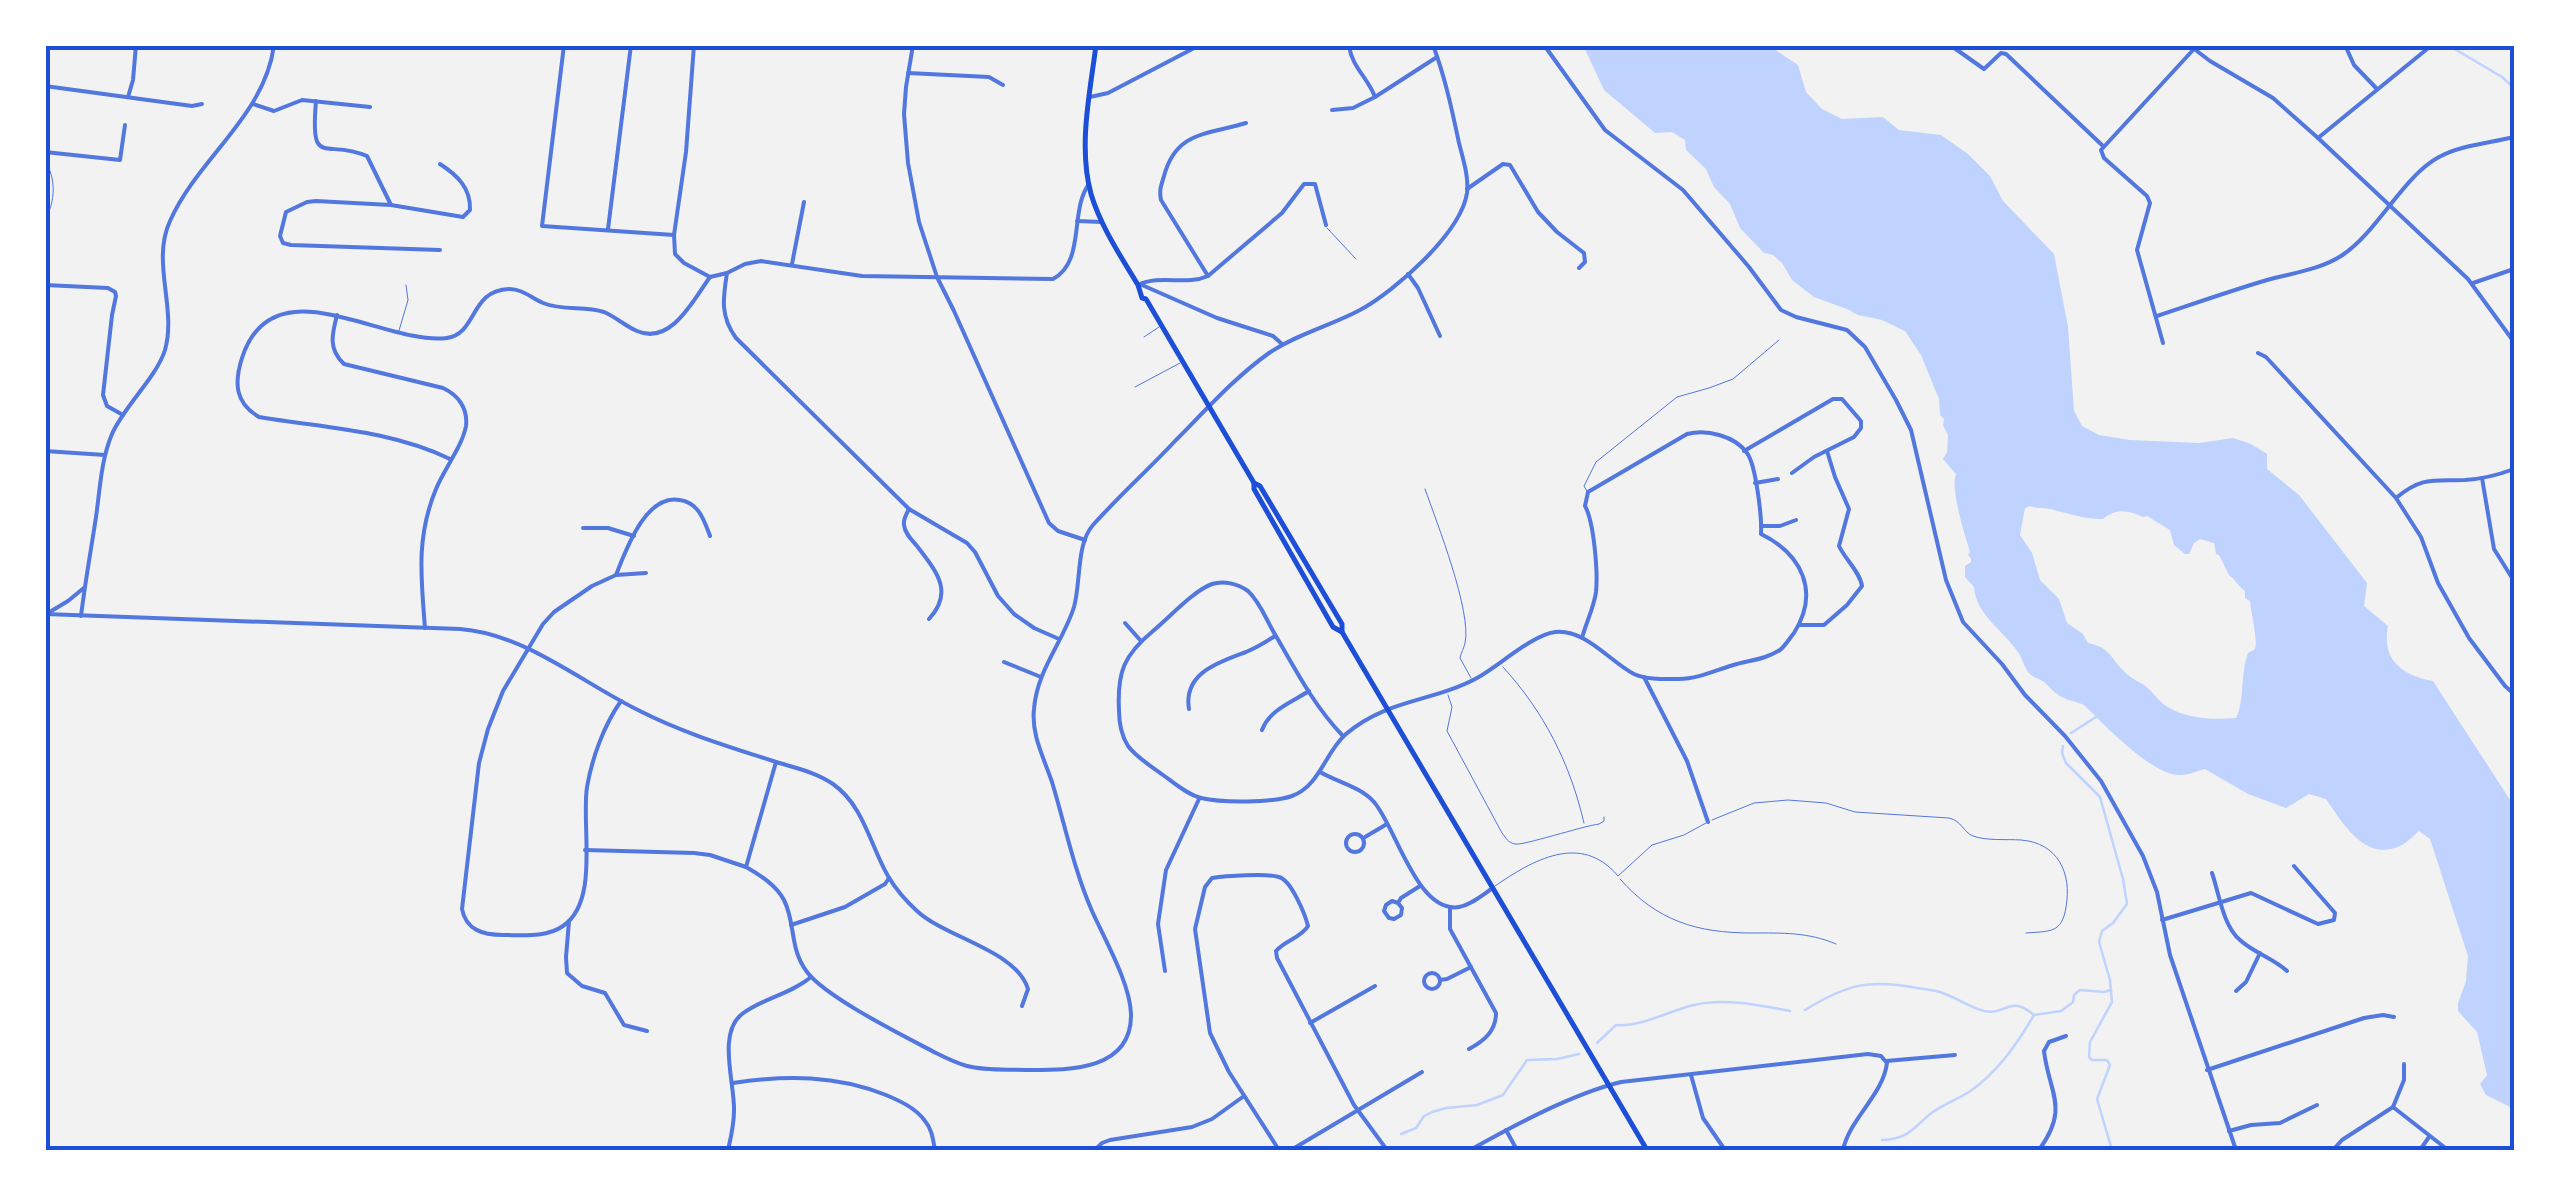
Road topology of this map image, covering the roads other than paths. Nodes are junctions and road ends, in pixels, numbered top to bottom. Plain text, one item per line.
1 (136, 45) edge
2 (252, 45) edge
3 (564, 45) edge
4 (631, 45) edge
5 (694, 45) edge
6 (722, 45) edge
7 (914, 45) edge
8 (1096, 45) edge
9 (1200, 45) edge
10 (1349, 45) edge
11 (1434, 45) edge
12 (1544, 45) edge
13 (1950, 45) edge
14 (2345, 45) edge
15 (2432, 45) edge
16 (274, 46) edge
17 (742, 47) edge
18 (2191, 47) edge
19 (1438, 57) junction
20 (908, 73) junction
21 (1003, 85) dead end
22 (45, 86) edge
23 (2377, 89) junction
24 (128, 96) junction
25 (1375, 97) junction
26 (1090, 98) junction
27 (316, 101) junction
28 (202, 104) dead end
29 (253, 104) junction
30 (370, 108) dead end
31 (1332, 110) dead end
32 (1246, 123) dead end
33 (124, 125) dead end
34 (2514, 137) edge
35 (2318, 138) junction
36 (2103, 146) junction
37 (45, 152) edge
38 (45, 161) edge
39 (440, 164) dead end
40 (1089, 184) junction
41 (1467, 188) junction
42 (804, 202) dead end
43 (391, 205) junction
44 (2390, 205) junction
45 (45, 219) edge
46 (1077, 221) junction
47 (1102, 222) junction
48 (1326, 225) joint
49 (608, 230) junction
50 (674, 235) junction
51 (440, 250) dead end
52 (1356, 259) dead end
53 (792, 264) junction
54 (1579, 268) dead end
55 (2514, 269) edge
56 (727, 274) junction
57 (1408, 274) junction
58 (1208, 276) junction
59 (710, 277) junction
60 (937, 277) junction
61 (2473, 283) junction
62 (406, 284) dead end
63 (45, 285) edge
64 (1138, 285) junction
65 (338, 315) junction
66 (2156, 316) junction
67 (1162, 325) junction
68 (398, 334) junction
69 (1440, 336) dead end
70 (1144, 337) dead end
71 (1779, 340) dead end
72 (2514, 342) edge
73 (1282, 344) junction
74 (2164, 344) dead end
75 (2258, 354) dead end
76 (1183, 362) junction
77 (1135, 387) dead end
78 (1209, 407) junction
79 (122, 415) junction
80 (1744, 450) junction
81 (45, 451) edge
82 (1828, 451) junction
83 (105, 456) junction
84 (450, 460) junction
85 (2514, 469) edge
86 (1792, 473) dead end
87 (2482, 478) junction
88 (1778, 479) dead end
89 (1755, 483) junction
90 (1426, 489) dead end
91 (1588, 492) junction
92 (2396, 498) junction
93 (909, 509) junction
94 (1796, 520) dead end
95 (1762, 526) junction
96 (583, 528) dead end
97 (634, 536) junction
98 (710, 536) dead end
99 (1085, 540) junction
100 (2514, 563) edge
101 (2506, 568) junction
102 (646, 573) dead end
103 (616, 576) junction
104 (2514, 580) edge
105 (85, 587) junction
106 (45, 614) edge
107 (81, 616) junction
108 (929, 619) dead end
109 (1125, 623) dead end
110 (1799, 625) junction
111 (425, 628) junction
112 (1275, 636) junction
113 (1582, 638) junction
114 (1059, 639) junction
115 (1141, 641) junction
116 (528, 650) junction
117 (1004, 662) dead end
118 (1500, 664) junction
119 (1041, 677) junction
120 (1644, 677) junction
121 (1472, 680) junction
122 (1309, 691) junction
123 (1446, 692) junction
124 (2514, 694) edge
125 (621, 702) junction
126 (1189, 709) dead end
127 (1388, 710) junction
128 (1262, 730) dead end
129 (1343, 736) junction
130 (776, 762) junction
131 (1320, 772) junction
132 (1199, 798) junction
133 (1604, 817) dead end
134 (1708, 822) junction
135 (1387, 824) junction
136 (1585, 826) junction
137 (1364, 838) dead end
138 (585, 850) junction
139 (2294, 866) dead end
140 (746, 867) junction
141 (2212, 873) dead end
142 (1618, 876) junction
143 (889, 878) junction
144 (1420, 886) junction
145 (1493, 888) junction
146 (2221, 902) junction
147 (1398, 903) dead end
148 (1450, 907) junction
149 (2162, 920) junction
150 (569, 921) junction
151 (791, 925) junction
152 (2026, 933) dead end
153 (1836, 944) dead end
154 (2260, 953) junction
155 (1470, 967) junction
156 (1165, 970) dead end
157 (2287, 971) dead end
158 (811, 977) junction
159 (1440, 980) dead end
160 (1375, 986) dead end
161 (2236, 992) dead end
162 (1022, 1006) dead end
163 (2394, 1017) dead end
164 (621, 1022) junction
165 (1310, 1023) junction
166 (616, 1028) dead end
167 (647, 1032) dead end
168 (2066, 1036) dead end
169 (1469, 1049) dead end
170 (1955, 1055) dead end
171 (1886, 1060) junction
172 (2404, 1064) dead end
173 (2207, 1070) junction
174 (1422, 1072) dead end
175 (1691, 1075) junction
176 (733, 1083) junction
177 (1608, 1085) junction
178 (1244, 1096) junction
179 (2316, 1104) dead end
180 (2393, 1107) junction
181 (1358, 1111) junction
182 (1506, 1130) junction
183 (2229, 1131) junction
184 (2430, 1137) junction
185 (728, 1150) edge
186 (934, 1150) edge
187 (1095, 1150) edge
188 (1280, 1150) edge
189 (1290, 1150) edge
190 (1387, 1150) edge
191 (1470, 1150) edge
192 (1517, 1150) edge
193 (1646, 1150) edge
194 (1725, 1150) edge
195 (1843, 1150) edge
196 (2039, 1150) edge
197 (2236, 1150) edge
198 (2333, 1150) edge
199 (2420, 1150) edge
200 (2448, 1150) edge

1 - 24 street
2 - 16 street
3 - 49 street
4 - 49 street
5 - 50 street
6 - 17 street
7 - 20 street
8 - 26 main road
9 - 26 street
10 - 25 street
11 - 19 street
12 - 149 street
13 - 36 street
14 - 23 street
15 - 23 street
16 - 29 street
18 - 35 street
18 - 36 street
19 - 25 street
19 - 41 street
20 - 21 street
20 - 60 street
22 - 24 street
23 - 35 street
24 - 28 street
25 - 31 street
26 - 40 main road
27 - 29 street
27 - 30 street
27 - 43 street
29 - 79 street
32 - 58 street
33 - 37 street
34 - 44 street
35 - 44 street
36 - 66 street
38 - 45 lane
39 - 43 street
40 - 46 street
40 - 47 main road
41 - 54 street
41 - 57 street
42 - 53 street
43 - 51 street
44 - 61 street
44 - 66 street
46 - 47 street
46 - 60 street
47 - 64 main road
48 - 52 lane
48 - 58 street
49 - 50 street
50 - 59 street
53 - 56 street
53 - 60 street
55 - 61 street
56 - 59 street
56 - 93 street
57 - 69 street
57 - 73 street
58 - 64 street
59 - 68 street
60 - 99 street
61 - 72 street
62 - 68 lane
63 - 79 street
64 - 67 main road
64 - 73 street
65 - 68 street
65 - 84 street
65 - 84 street
66 - 74 street
67 - 70 lane
67 - 76 main road
71 - 91 lane
73 - 78 street
75 - 92 street
76 - 77 lane
76 - 78 main road
78 - 99 street
78 - 127 main road
79 - 83 street
80 - 82 street
80 - 89 street
80 - 91 street
81 - 83 street
82 - 86 street
82 - 110 street
83 - 105 street
84 - 111 street
85 - 87 street
87 - 92 street
87 - 101 street
88 - 89 street
89 - 95 street
90 - 121 lane
91 - 113 street
92 - 124 street
93 - 108 street
93 - 114 street
94 - 95 street
95 - 110 street
96 - 97 street
97 - 98 street
97 - 103 street
99 - 114 street
100 - 101 street
101 - 104 street
102 - 103 street
103 - 116 street
105 - 106 street
105 - 107 street
106 - 107 street
107 - 111 street
109 - 115 street
110 - 120 street
111 - 116 street
112 - 115 street
112 - 122 street
112 - 126 street
113 - 118 street
113 - 120 street
114 - 119 street
115 - 132 street
116 - 125 street
116 - 150 street
117 - 119 street
118 - 121 street
118 - 136 lane
119 - 158 street
120 - 134 street
121 - 123 street
122 - 128 street
122 - 129 street
123 - 127 street
123 - 136 lane
125 - 130 street
125 - 138 street
127 - 129 street
127 - 145 main road
129 - 131 street
130 - 140 street
130 - 143 street
131 - 132 street
131 - 135 street
132 - 156 street
133 - 136 lane
134 - 142 lane
134 - 152 lane
135 - 137 street
135 - 144 street
138 - 140 street
138 - 150 street
139 - 146 street
140 - 151 street
141 - 146 street
142 - 145 lane
142 - 153 lane
143 - 151 street
143 - 162 street
144 - 147 street
144 - 148 street
145 - 148 street
145 - 177 main road
146 - 149 street
146 - 154 street
148 - 155 street
149 - 173 street
150 - 164 street
151 - 158 street
154 - 157 street
154 - 161 street
155 - 159 street
155 - 169 street
158 - 176 street
160 - 165 street
163 - 173 street
164 - 166 street
164 - 167 street
165 - 178 street
165 - 181 street
168 - 196 street
170 - 171 street
171 - 175 street
171 - 195 street
172 - 180 street
173 - 183 street
174 - 181 street
175 - 177 street
175 - 194 street
176 - 185 street
176 - 186 street
177 - 182 street
177 - 193 main road
178 - 187 street
178 - 188 street
179 - 183 street
180 - 184 street
180 - 198 street
181 - 189 street
181 - 190 street
182 - 191 street
182 - 192 street
183 - 197 street
184 - 199 street
184 - 200 street

